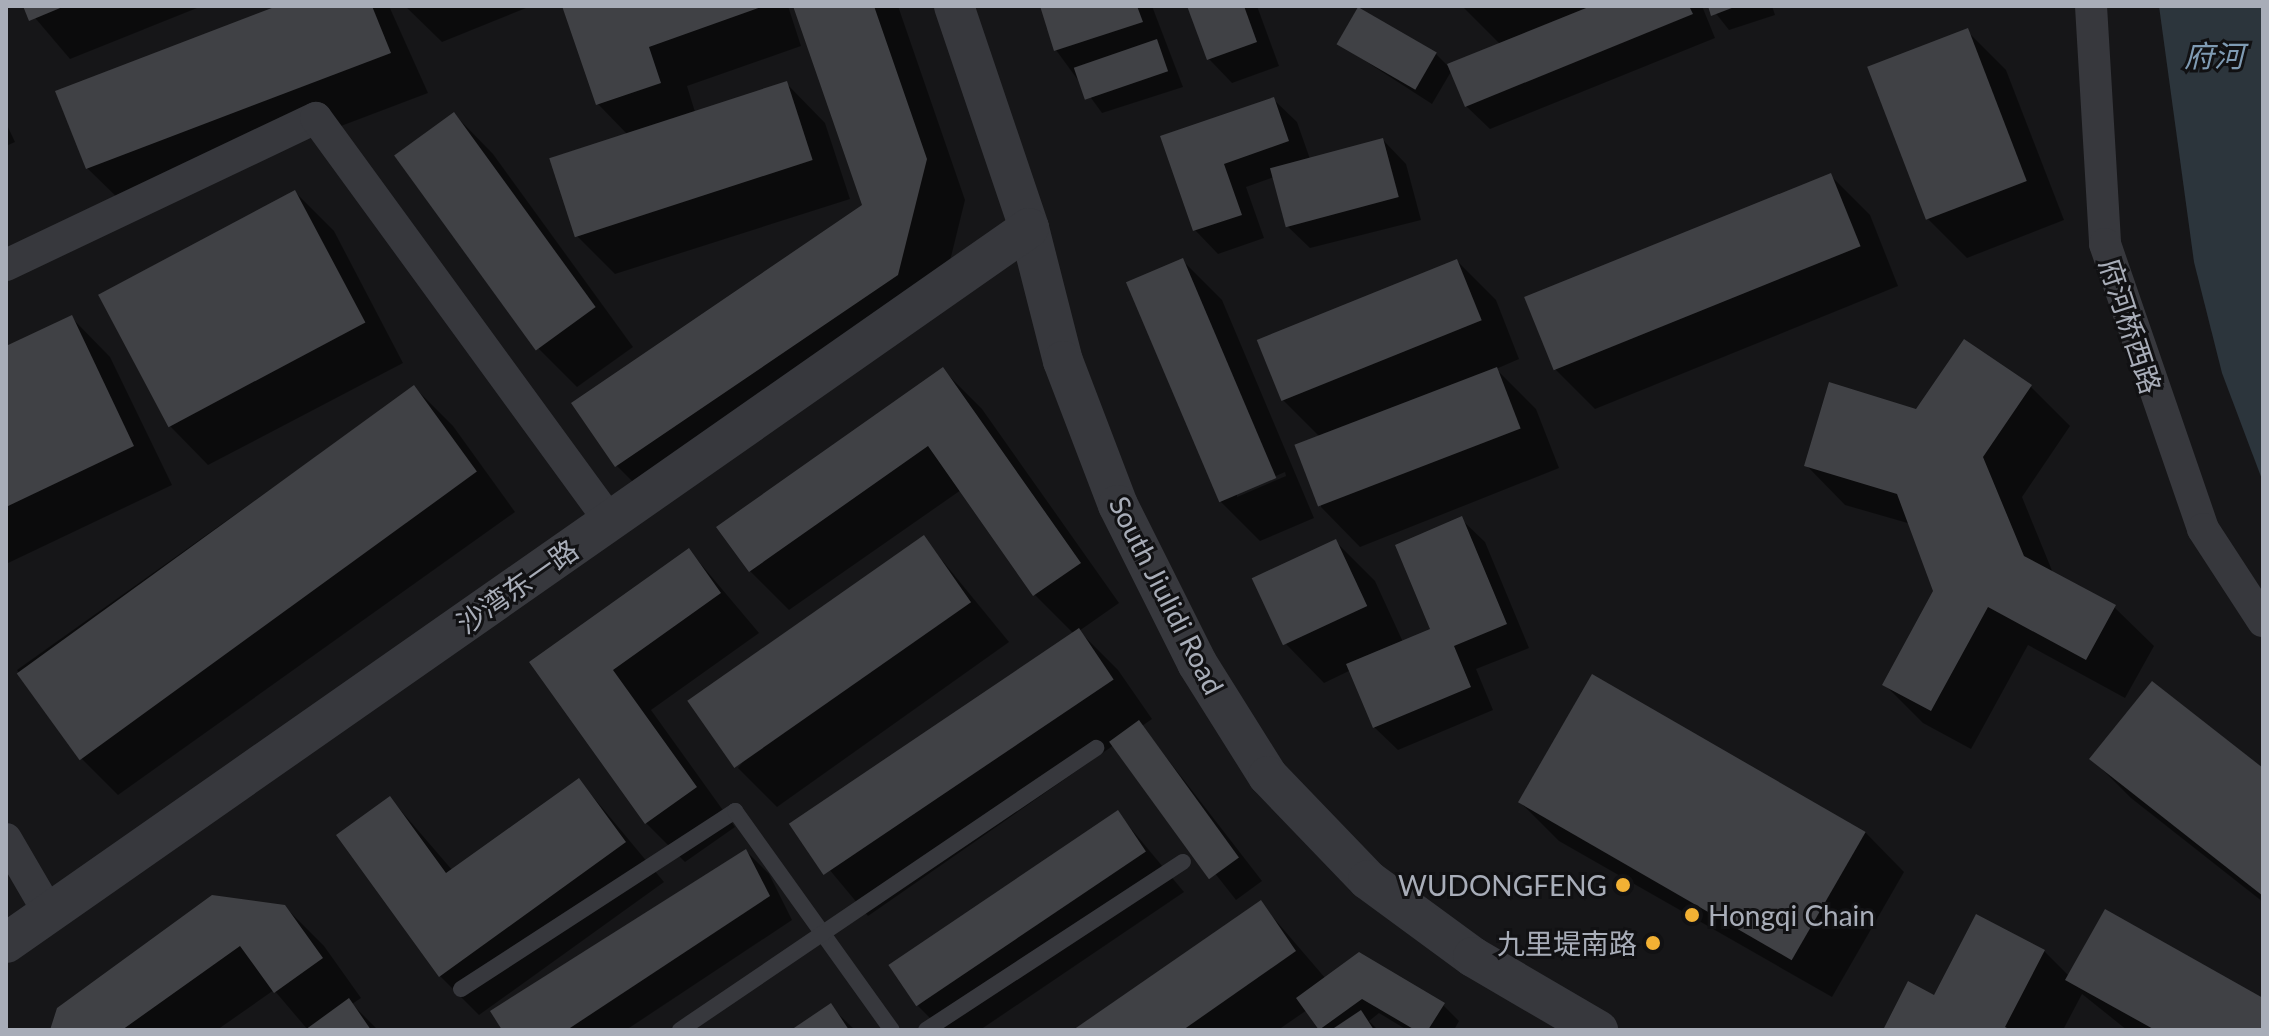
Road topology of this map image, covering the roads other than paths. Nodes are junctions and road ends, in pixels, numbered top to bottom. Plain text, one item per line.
1 (954, 6) edge
2 (2091, 6) edge
3 (1029, 228) junction
4 (6, 265) edge
5 (610, 521) junction
6 (2263, 621) edge
7 (1096, 748) dead end
8 (6, 839) edge
9 (1183, 862) dead end
10 (49, 913) junction
11 (821, 932) junction
12 (6, 943) edge
13 (461, 989) dead end
14 (680, 1030) edge
15 (892, 1030) edge
16 (926, 1030) edge
17 (1598, 1030) edge

1 - 3 street, South Jiulidi Road
2 - 6 street, 府河桥西路
3 - 5 street, 沙湾东一路
3 - 17 street, South Jiulidi Road
4 - 5 street
5 - 10 street, 沙湾东一路
7 - 11 lane
8 - 10 street
9 - 16 lane
10 - 12 street, 沙湾东一路
11 - 13 lane
11 - 14 lane
11 - 15 lane

